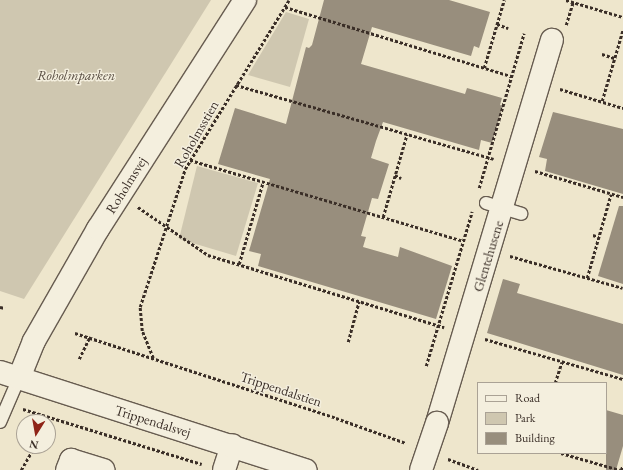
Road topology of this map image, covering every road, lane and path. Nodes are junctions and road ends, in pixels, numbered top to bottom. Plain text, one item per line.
1 (245, 0) edge
2 (289, 0) edge
3 (504, 0) edge
4 (566, 0) edge
5 (584, 0) edge
6 (582, 5) junction
7 (284, 7) junction
8 (623, 17) edge
9 (497, 24) junction
10 (508, 28) dead end
11 (623, 29) edge
12 (552, 40) dead end
13 (602, 54) dead end
14 (614, 58) junction
15 (484, 68) junction
16 (511, 76) dead end
17 (236, 85) junction
18 (555, 88) dead end
19 (602, 101) junction
20 (623, 108) edge
21 (407, 134) junction
22 (190, 160) junction
23 (515, 166) junction
24 (395, 175) junction
25 (401, 178) dead end
26 (263, 182) junction
27 (612, 194) junction
28 (120, 195) junction
29 (623, 197) edge
30 (383, 217) junction
31 (166, 226) junction
32 (593, 235) dead end
33 (599, 237) junction
34 (463, 241) dead end
35 (506, 255) dead end
36 (239, 264) junction
37 (588, 278) junction
38 (623, 288) edge
39 (359, 301) junction
40 (0, 307) edge
41 (5, 308) dead end
42 (465, 332) junction
43 (76, 333) dead end
44 (90, 336) junction
45 (348, 342) dead end
46 (79, 359) dead end
47 (153, 359) junction
48 (562, 362) junction
49 (9, 375) edge
50 (623, 379) edge
51 (555, 382) edge
52 (8, 404) junction
53 (0, 422) edge
54 (232, 445) junction
55 (410, 445) dead end
56 (30, 454) edge
57 (565, 454) edge
58 (447, 458) dead end
59 (623, 464) edge
60 (216, 468) edge
61 (21, 470) edge
62 (67, 470) edge
63 (104, 470) edge
64 (306, 470) edge
65 (421, 470) edge
66 (478, 470) edge
67 (621, 470) edge

1 - 28 street, Roholmsvej
2 - 7 path, Roholmsstien
3 - 9 path
4 - 6 path
5 - 6 path
6 - 8 path
7 - 15 path
7 - 17 path, Roholmsstien
9 - 10 path
9 - 15 path
11 - 14 path
12 - 23 street, Glentehusene
13 - 14 path
14 - 19 path
15 - 16 path
17 - 21 path
17 - 22 path, Roholmsstien
18 - 19 path
19 - 20 path
21 - 23 path
21 - 24 path
22 - 26 path
22 - 31 path, Roholmsstien
23 - 27 path
23 - 42 street, Glentehusene
24 - 25 path
24 - 30 path
26 - 30 path
26 - 36 path
27 - 29 path
27 - 33 path
28 - 31 path
28 - 49 street, Roholmsvej
30 - 34 path
31 - 36 path
31 - 47 path, Roholmsstien
32 - 33 path
33 - 37 path
35 - 37 path
36 - 39 path
37 - 38 path
39 - 42 path
39 - 45 path
40 - 41 path
42 - 48 path
42 - 65 street, Glentehusene, bridge
43 - 44 path, Trippendalstien
44 - 46 path
44 - 47 path, Trippendalstien
47 - 55 path, Trippendalstien
48 - 50 path
48 - 51 path
49 - 52 lane
49 - 54 street, Trippendalsvej
52 - 53 lane
52 - 60 path
54 - 60 street
54 - 64 street, Trippendalsvej
56 - 61 path
57 - 67 path
58 - 66 path
59 - 67 path
62 - 63 street

